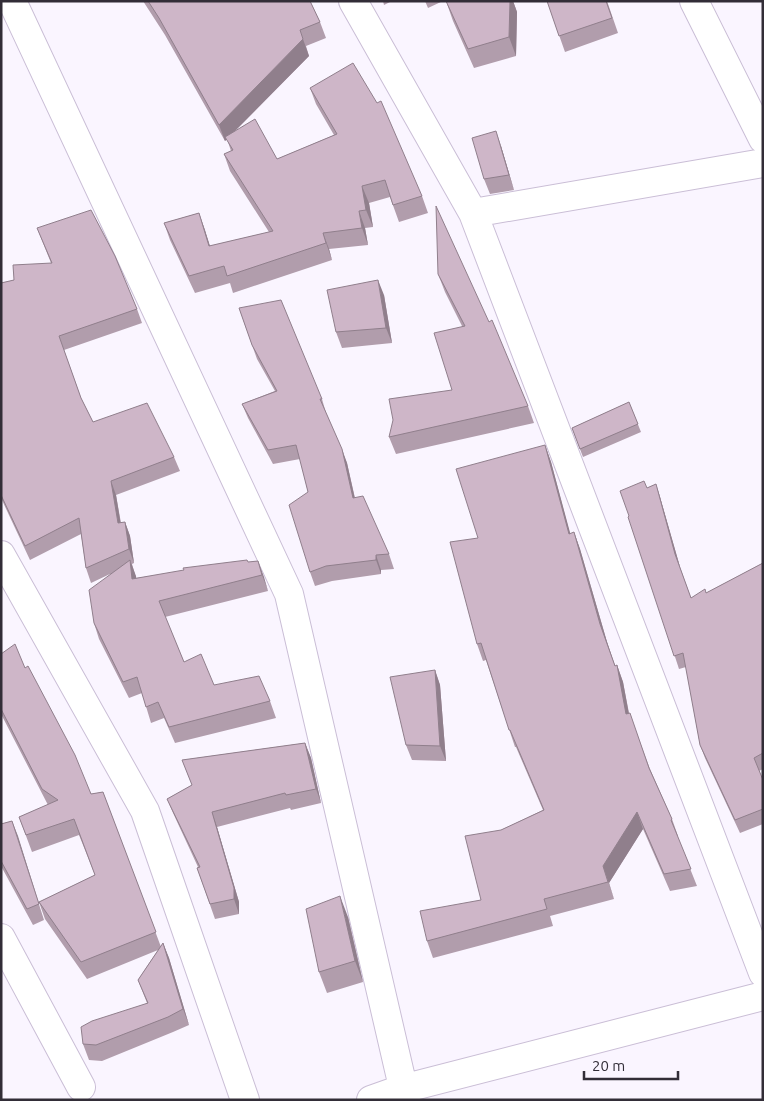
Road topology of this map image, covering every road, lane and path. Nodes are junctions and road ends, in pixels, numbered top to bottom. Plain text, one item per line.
1 (12, 1) edge
2 (353, 1) edge
3 (694, 1) edge
4 (763, 139) edge
5 (763, 162) edge
6 (473, 213) junction
7 (1, 555) edge
8 (1, 938) edge
9 (763, 973) edge
10 (763, 996) edge
11 (81, 1087) dead end
12 (404, 1094) edge
13 (245, 1100) edge
14 (371, 1100) edge

1 - 12 street
2 - 6 street
3 - 4 street
5 - 6 street
6 - 9 street
7 - 13 street
8 - 11 street
10 - 12 street
12 - 14 street

